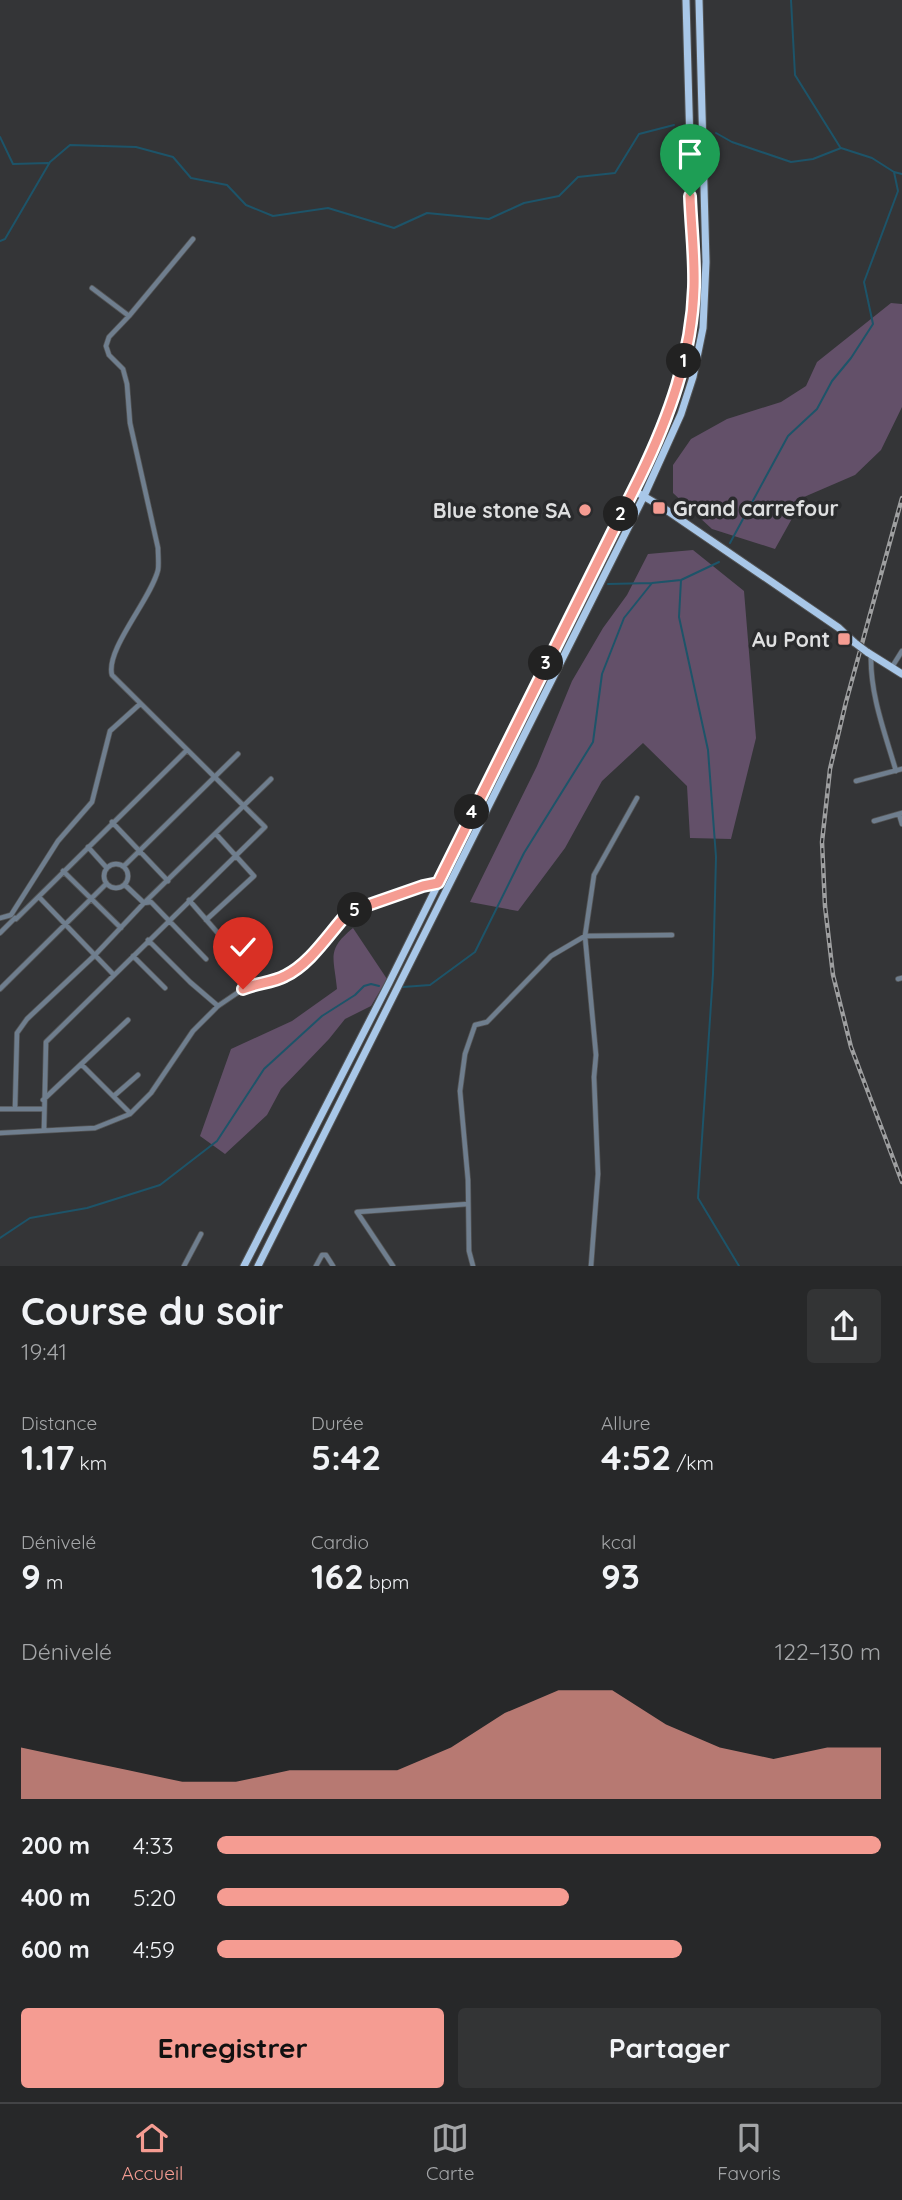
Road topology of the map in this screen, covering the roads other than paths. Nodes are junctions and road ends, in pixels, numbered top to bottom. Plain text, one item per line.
1 (686, 0) edge
2 (699, 0) edge
3 (193, 239) dead end
4 (92, 288) dead end
5 (129, 316) junction
6 (634, 490) junction
7 (644, 496) junction
8 (902, 651) edge
9 (869, 653) junction
10 (892, 667) junction
11 (902, 674) edge
12 (140, 704) junction
13 (186, 751) junction
14 (238, 754) dead end
15 (899, 770) edge
16 (213, 777) junction
17 (271, 779) dead end
18 (856, 781) dead end
19 (637, 798) dead end
20 (243, 807) junction
21 (900, 813) edge
22 (874, 821) dead end
23 (112, 822) junction
24 (902, 824) edge
25 (216, 834) junction
26 (88, 847) junction
27 (140, 851) junction
28 (236, 854) junction
29 (124, 866) junction
30 (106, 867) junction
31 (63, 871) junction
32 (168, 881) junction
33 (438, 883) junction
34 (106, 884) junction
35 (125, 885) junction
36 (39, 897) junction
37 (92, 900) junction
38 (189, 900) junction
39 (144, 903) junction
40 (13, 917) junction
41 (0, 918) edge
42 (170, 920) junction
43 (206, 920) junction
44 (66, 926) junction
45 (121, 928) junction
46 (0, 933) edge
47 (671, 935) dead end
48 (585, 936) junction
49 (223, 939) dead end
50 (148, 940) junction
51 (94, 956) junction
52 (133, 956) junction
53 (206, 958) dead end
54 (113, 974) junction
55 (165, 988) dead end
56 (0, 989) edge
57 (218, 1006) junction
58 (128, 1020) dead end
59 (81, 1064) junction
60 (138, 1075) dead end
61 (114, 1096) junction
62 (43, 1100) junction
63 (0, 1109) edge
64 (15, 1109) junction
65 (43, 1109) junction
66 (130, 1114) junction
67 (44, 1129) junction
68 (0, 1133) edge
69 (468, 1204) junction
70 (201, 1234) dead end
71 (184, 1265) edge
72 (244, 1265) edge
73 (258, 1265) edge
74 (316, 1265) edge
75 (333, 1265) edge
76 (393, 1265) edge
77 (473, 1265) edge
78 (591, 1265) edge

1 - 6 main road
2 - 7 main road
3 - 5 street
4 - 5 street
5 - 12 street
6 - 7 main road
6 - 33 main road
7 - 9 main road, bridge
7 - 73 main road
8 - 10 street
9 - 10 main road
9 - 15 street
10 - 11 main road
12 - 13 street
12 - 40 street
13 - 16 street
13 - 23 street
14 - 16 street
15 - 18 street
16 - 20 street
16 - 27 street
17 - 20 street
19 - 48 street
20 - 25 street
20 - 28 street
21 - 22 street
21 - 24 street
23 - 26 street
23 - 27 street
25 - 28 street
25 - 32 street
26 - 30 street
26 - 31 street
27 - 29 street
27 - 32 street
28 - 38 street
28 - 43 street
29 - 30 street
29 - 35 street
30 - 34 street
31 - 36 street
31 - 37 street
32 - 39 street
33 - 57 street
33 - 72 main road
34 - 35 street
34 - 37 street
35 - 39 street
36 - 40 street
36 - 44 street
37 - 44 street
37 - 45 street
38 - 42 street
38 - 43 street
39 - 42 street
39 - 45 street
40 - 41 street
40 - 46 street
42 - 50 street
42 - 53 street
43 - 49 street
44 - 51 street
44 - 56 street
45 - 51 street
47 - 48 street
48 - 69 street
48 - 78 street
50 - 52 street
50 - 57 street
51 - 54 street
51 - 64 street
52 - 54 street
52 - 55 street
54 - 62 street
57 - 66 street
58 - 59 street
59 - 61 street
59 - 62 street
60 - 61 street
61 - 66 street
62 - 65 street
63 - 64 street
64 - 65 street
65 - 67 street
66 - 67 street
67 - 68 street
69 - 76 street
69 - 77 street
70 - 71 street
74 - 75 street

